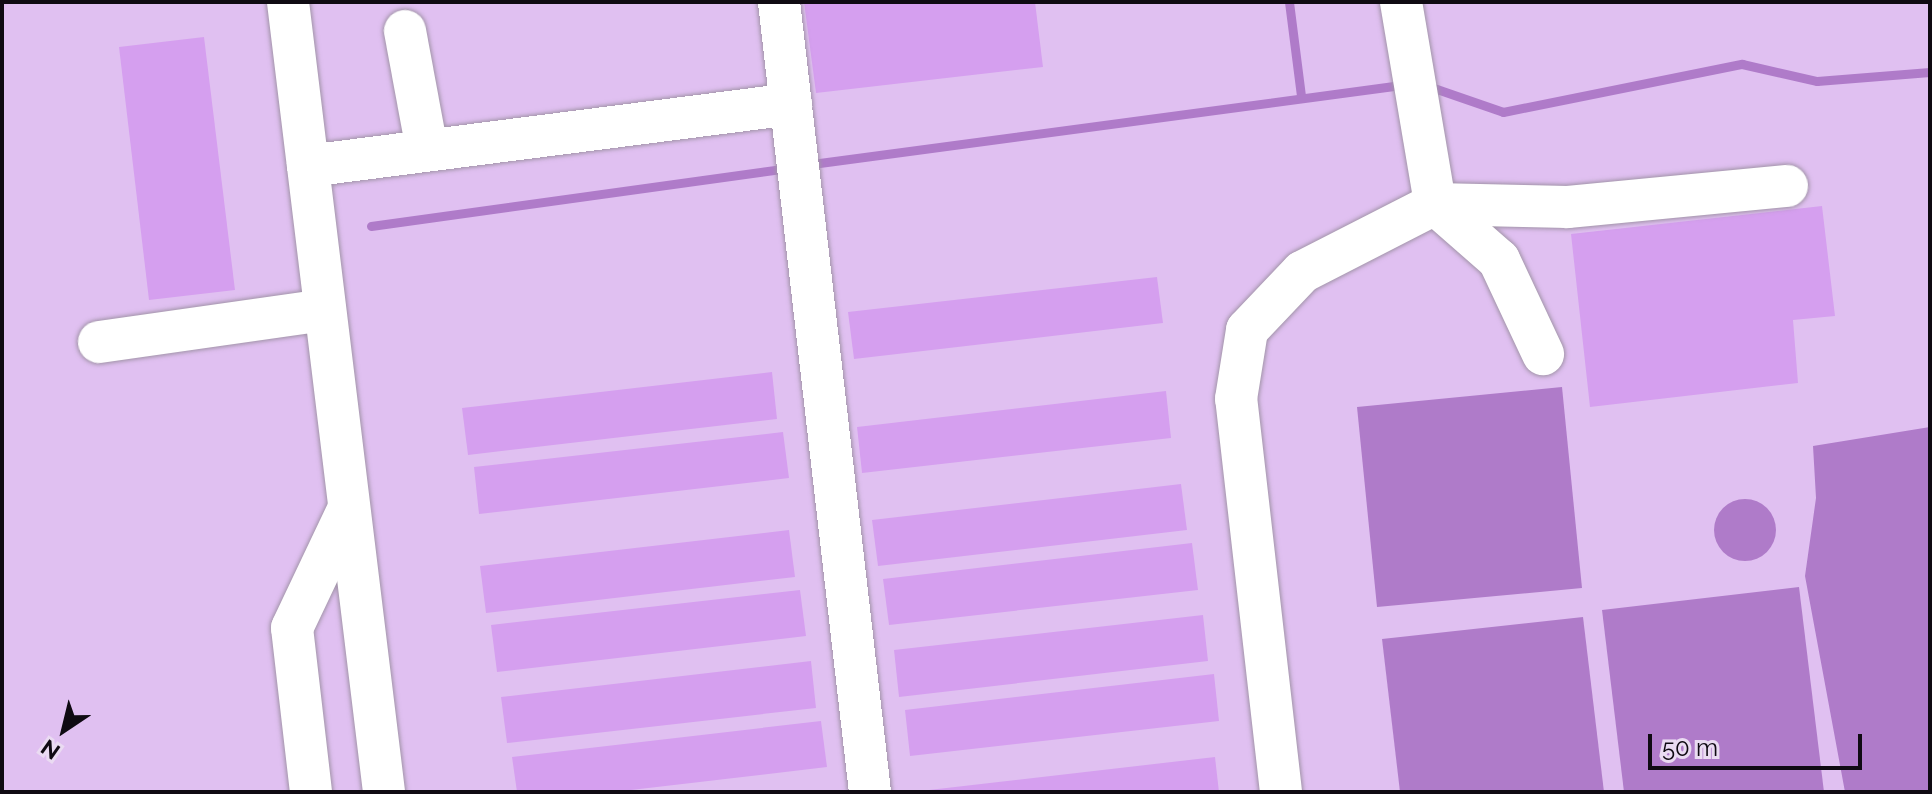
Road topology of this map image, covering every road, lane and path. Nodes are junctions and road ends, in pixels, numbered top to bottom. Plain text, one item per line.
1 (288, 2) edge
2 (779, 2) edge
3 (1401, 2) edge
4 (405, 31) dead end
5 (791, 104) junction
6 (427, 150) junction
7 (308, 166) junction
8 (1787, 186) dead end
9 (1435, 204) junction
10 (325, 310) junction
11 (99, 342) dead end
12 (1543, 354) dead end
13 (349, 508) junction
14 (311, 792) edge
15 (384, 792) edge
16 (870, 792) edge
17 (1281, 792) edge

1 - 7 lane
2 - 5 lane
3 - 9 lane
4 - 6 lane
5 - 6 lane
5 - 16 lane
6 - 7 lane
7 - 10 lane
8 - 9 lane
9 - 12 lane
9 - 17 lane
10 - 11 lane
10 - 13 lane
13 - 14 lane
13 - 15 lane

